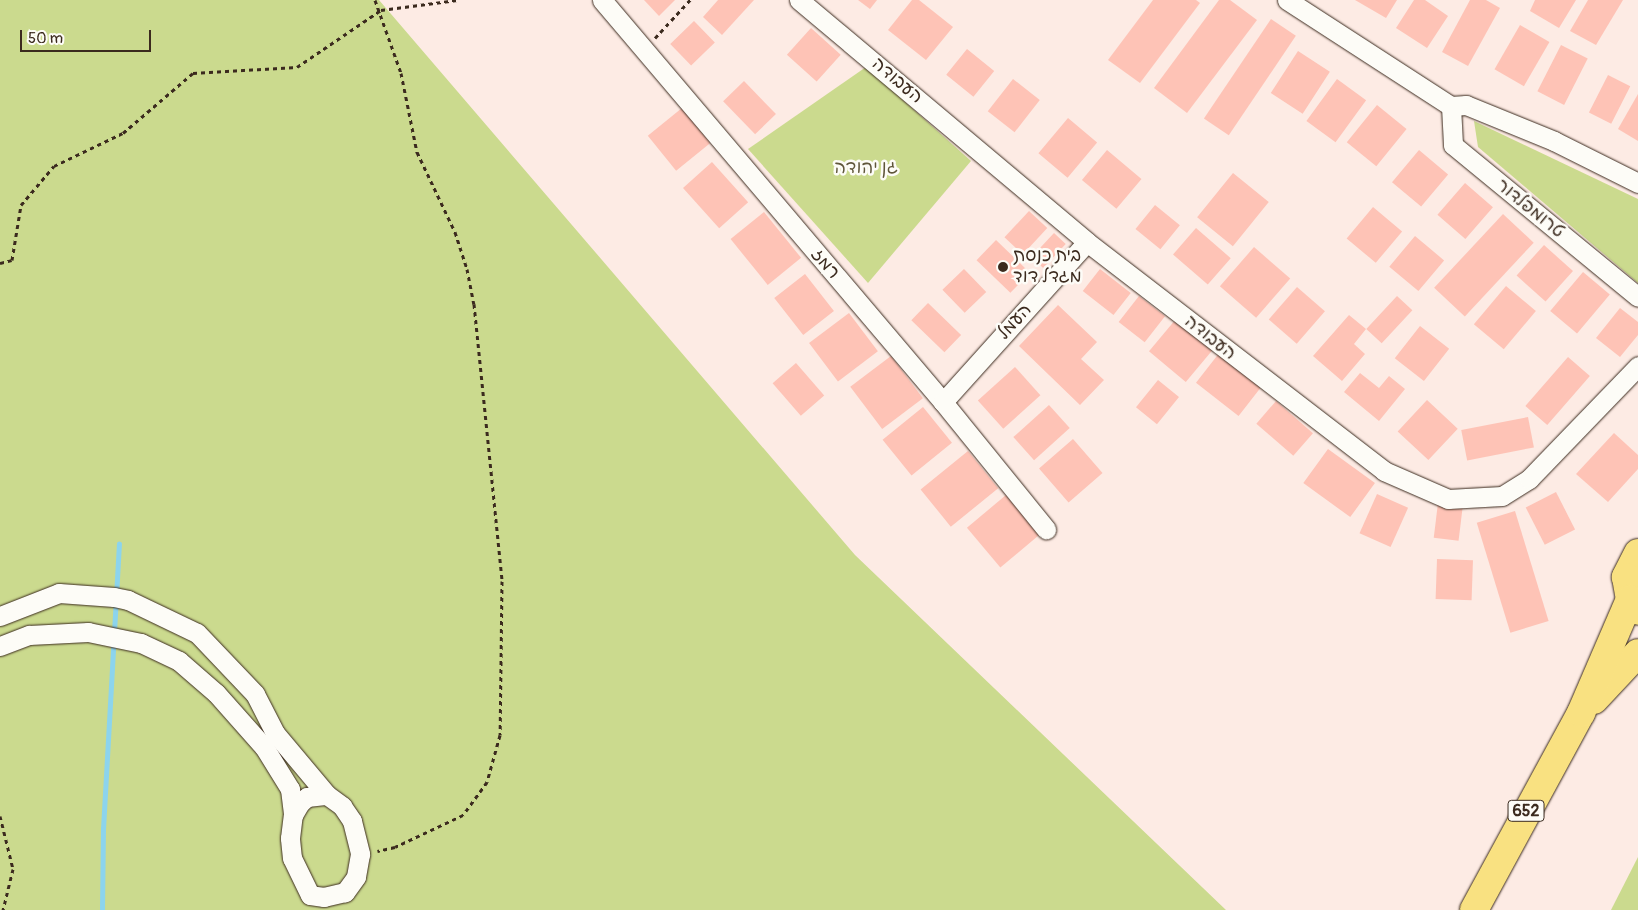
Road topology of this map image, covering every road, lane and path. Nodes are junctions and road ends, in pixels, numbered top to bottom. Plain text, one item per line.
1 (375, 0) edge
2 (457, 0) edge
3 (602, 0) edge
4 (690, 0) edge
5 (799, 0) edge
6 (1287, 0) edge
7 (381, 10) junction
8 (643, 50) junction
9 (1451, 106) junction
10 (1638, 183) edge
11 (1086, 242) junction
12 (0, 263) edge
13 (1638, 297) edge
14 (1638, 366) edge
15 (943, 402) junction
16 (1046, 529) dead end
17 (1638, 553) edge
18 (1634, 605) edge
19 (0, 616) edge
20 (0, 646) edge
21 (1638, 653) edge
22 (1580, 714) junction
23 (327, 795) junction
24 (294, 815) junction
25 (0, 816) edge
26 (360, 854) junction
27 (344, 901) edge
28 (314, 902) edge
29 (3, 910) edge
30 (1474, 910) edge

1 - 7 path
2 - 7 path
3 - 8 street, רמז
4 - 8 path
5 - 11 street, העבודה
6 - 9 street
7 - 12 path
7 - 26 path
8 - 15 street, רמז
9 - 10 street
9 - 13 street, טרומפלדור
11 - 14 street, העבודה
11 - 15 street, העמל
15 - 16 street, רמז
17 - 18 main road, 652
18 - 22 main road, 652
19 - 23 street
20 - 24 street
21 - 22 main road, 652
22 - 30 main road, 652
23 - 24 street
23 - 26 street
24 - 28 street
25 - 29 path
26 - 27 street
27 - 28 street

